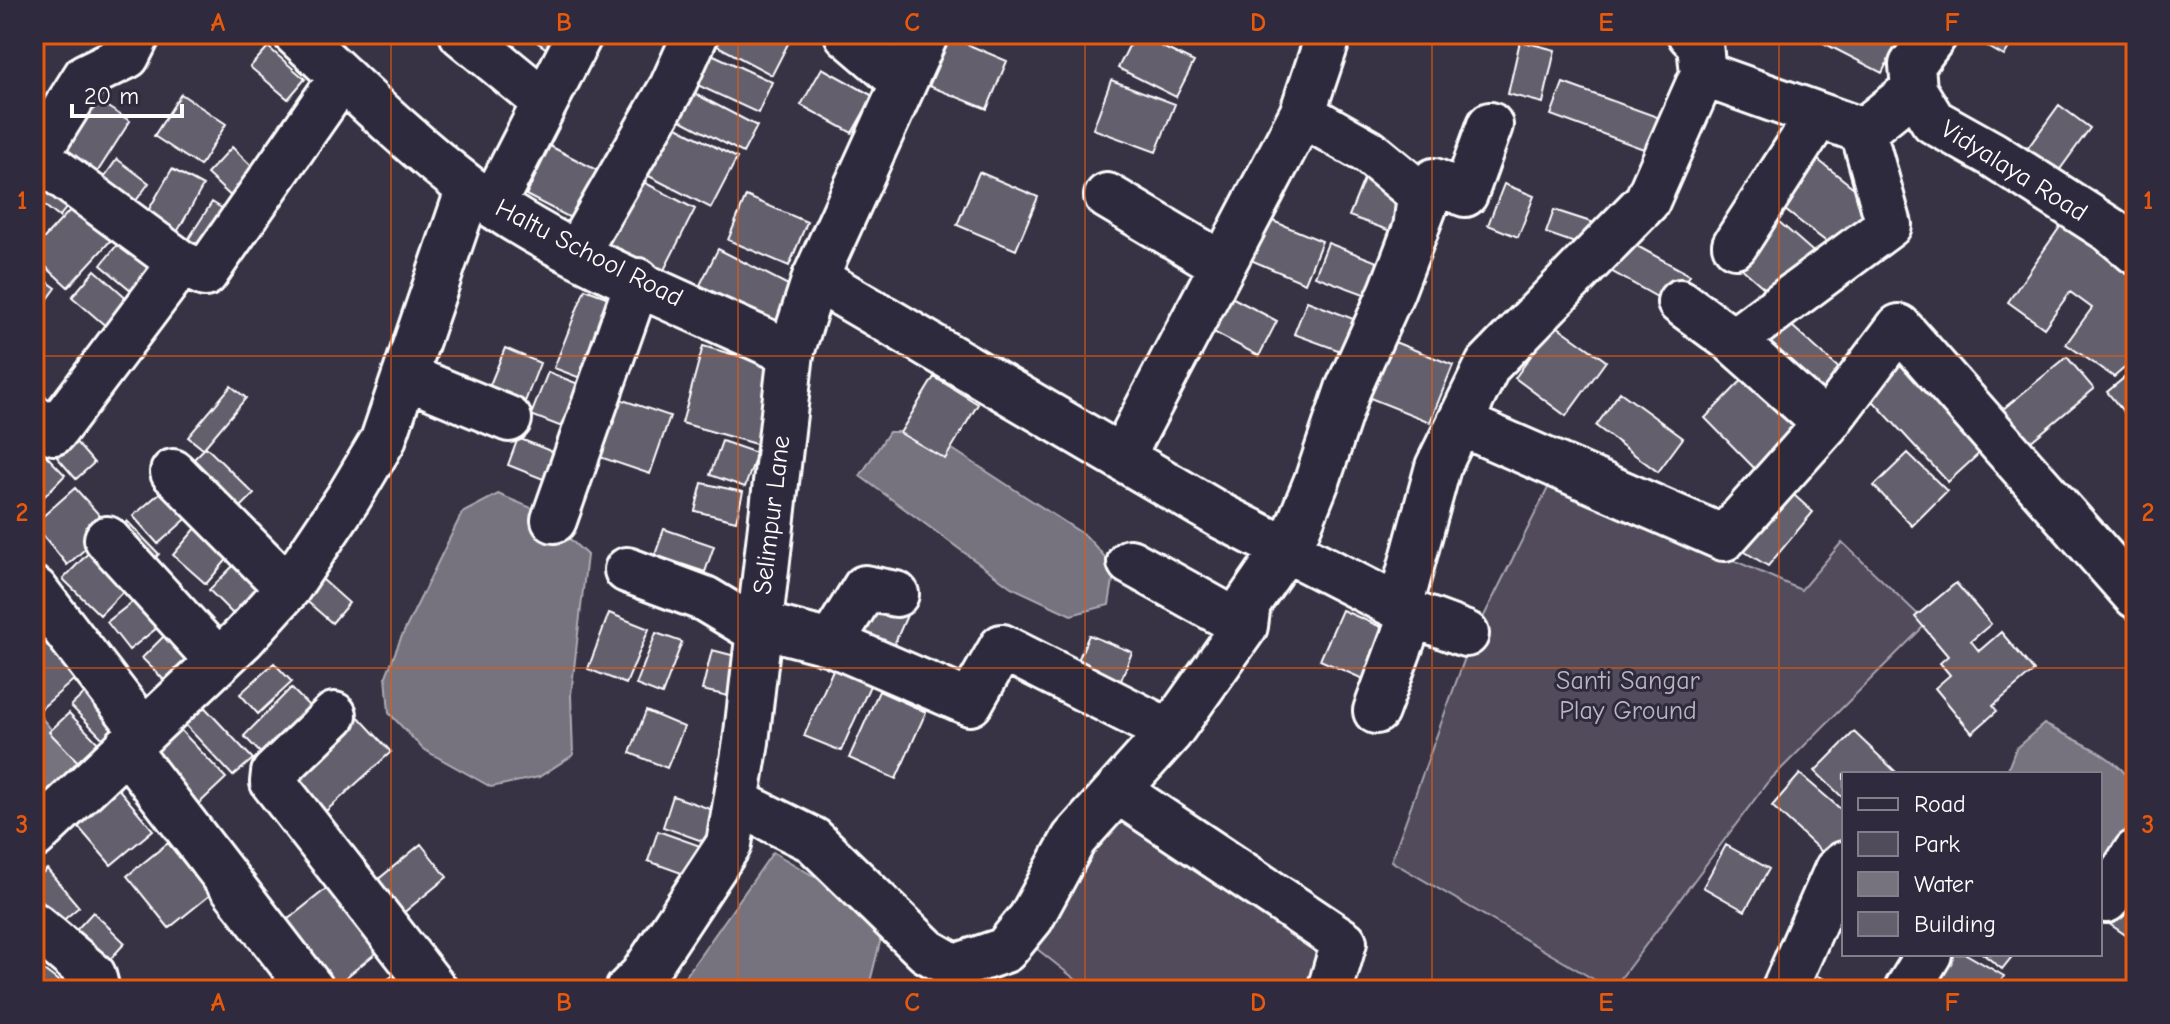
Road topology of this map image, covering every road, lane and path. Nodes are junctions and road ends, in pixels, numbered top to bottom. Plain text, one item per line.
1 (138, 34) edge
2 (296, 34) edge
3 (462, 34) edge
4 (580, 34) edge
5 (696, 34) edge
6 (847, 34) edge
7 (926, 34) edge
8 (1329, 34) edge
9 (1935, 34) edge
10 (1696, 54) edge
11 (342, 77) junction
12 (903, 82) junction
13 (1914, 90) junction
14 (545, 102) junction
15 (1302, 114) junction
16 (1818, 116) junction
17 (1490, 125) dead end
18 (1863, 131) junction
19 (35, 143) edge
20 (481, 196) junction
21 (1107, 196) dead end
22 (1416, 229) junction
23 (1735, 245) dead end
24 (577, 252) junction
25 (2136, 252) edge
26 (181, 263) junction
27 (1223, 265) junction
28 (815, 278) junction
29 (638, 281) junction
30 (1680, 302) dead end
31 (1733, 341) junction
32 (791, 353) junction
33 (407, 377) junction
34 (34, 418) edge
35 (509, 419) dead end
36 (1460, 423) junction
37 (1826, 424) junction
38 (1122, 457) junction
39 (173, 472) dead end
40 (554, 520) dead end
41 (107, 539) dead end
42 (1285, 549) junction
43 (1130, 562) dead end
44 (627, 570) dead end
45 (288, 588) junction
46 (35, 590) edge
47 (896, 594) dead end
48 (2136, 596) edge
49 (1406, 611) junction
50 (1245, 626) junction
51 (758, 627) junction
52 (1466, 634) dead end
53 (831, 643) junction
54 (218, 661) junction
55 (1376, 711) dead end
56 (334, 715) dead end
57 (1170, 732) junction
58 (135, 740) junction
59 (1118, 791) junction
60 (738, 803) junction
61 (34, 836) edge
62 (2136, 852) edge
63 (1842, 866) edge
64 (2102, 899) edge
65 (34, 925) edge
66 (1928, 956) edge
67 (957, 979) edge
68 (97, 990) edge
69 (312, 990) edge
70 (435, 990) edge
71 (628, 990) edge
72 (1330, 990) edge
73 (1784, 990) edge
74 (1907, 990) edge

1 - 19 street
2 - 11 street, Haltu School Road
3 - 14 street
4 - 14 street
5 - 24 street
6 - 12 street
7 - 12 street, Selimpur Lane
8 - 15 street
9 - 13 street
10 - 16 street
10 - 36 street
11 - 20 street, Haltu School Road
11 - 26 street
12 - 28 street, Selimpur Lane
13 - 18 street
13 - 25 street, Vidyalaya Road
14 - 20 street
15 - 22 street
15 - 27 street
16 - 18 street
16 - 23 street
17 - 22 street
18 - 31 street
19 - 26 street
20 - 24 street, Haltu School Road
20 - 33 street
21 - 27 street
22 - 42 street
24 - 29 street, Haltu School Road
26 - 34 street
27 - 38 street
28 - 32 street, Selimpur Lane
28 - 38 street
29 - 32 street, Haltu School Road
29 - 40 street
30 - 31 street
31 - 37 street
32 - 51 street, Selimpur Lane
33 - 35 street
33 - 45 street
36 - 37 street
36 - 49 street
37 - 48 street
38 - 42 street
39 - 45 street
41 - 54 street
42 - 49 street
42 - 50 street
43 - 50 street
44 - 51 street
45 - 54 street
46 - 58 street
47 - 53 street
49 - 52 street
49 - 55 street
50 - 57 street
51 - 53 street
51 - 60 street, Selimpur Lane
53 - 57 street
54 - 58 street
56 - 70 street
57 - 59 street
58 - 61 street
58 - 69 street
59 - 67 street
59 - 72 street
60 - 67 street
60 - 71 street, Selimpur Lane
62 - 64 street
63 - 73 street
65 - 68 street
66 - 74 street

